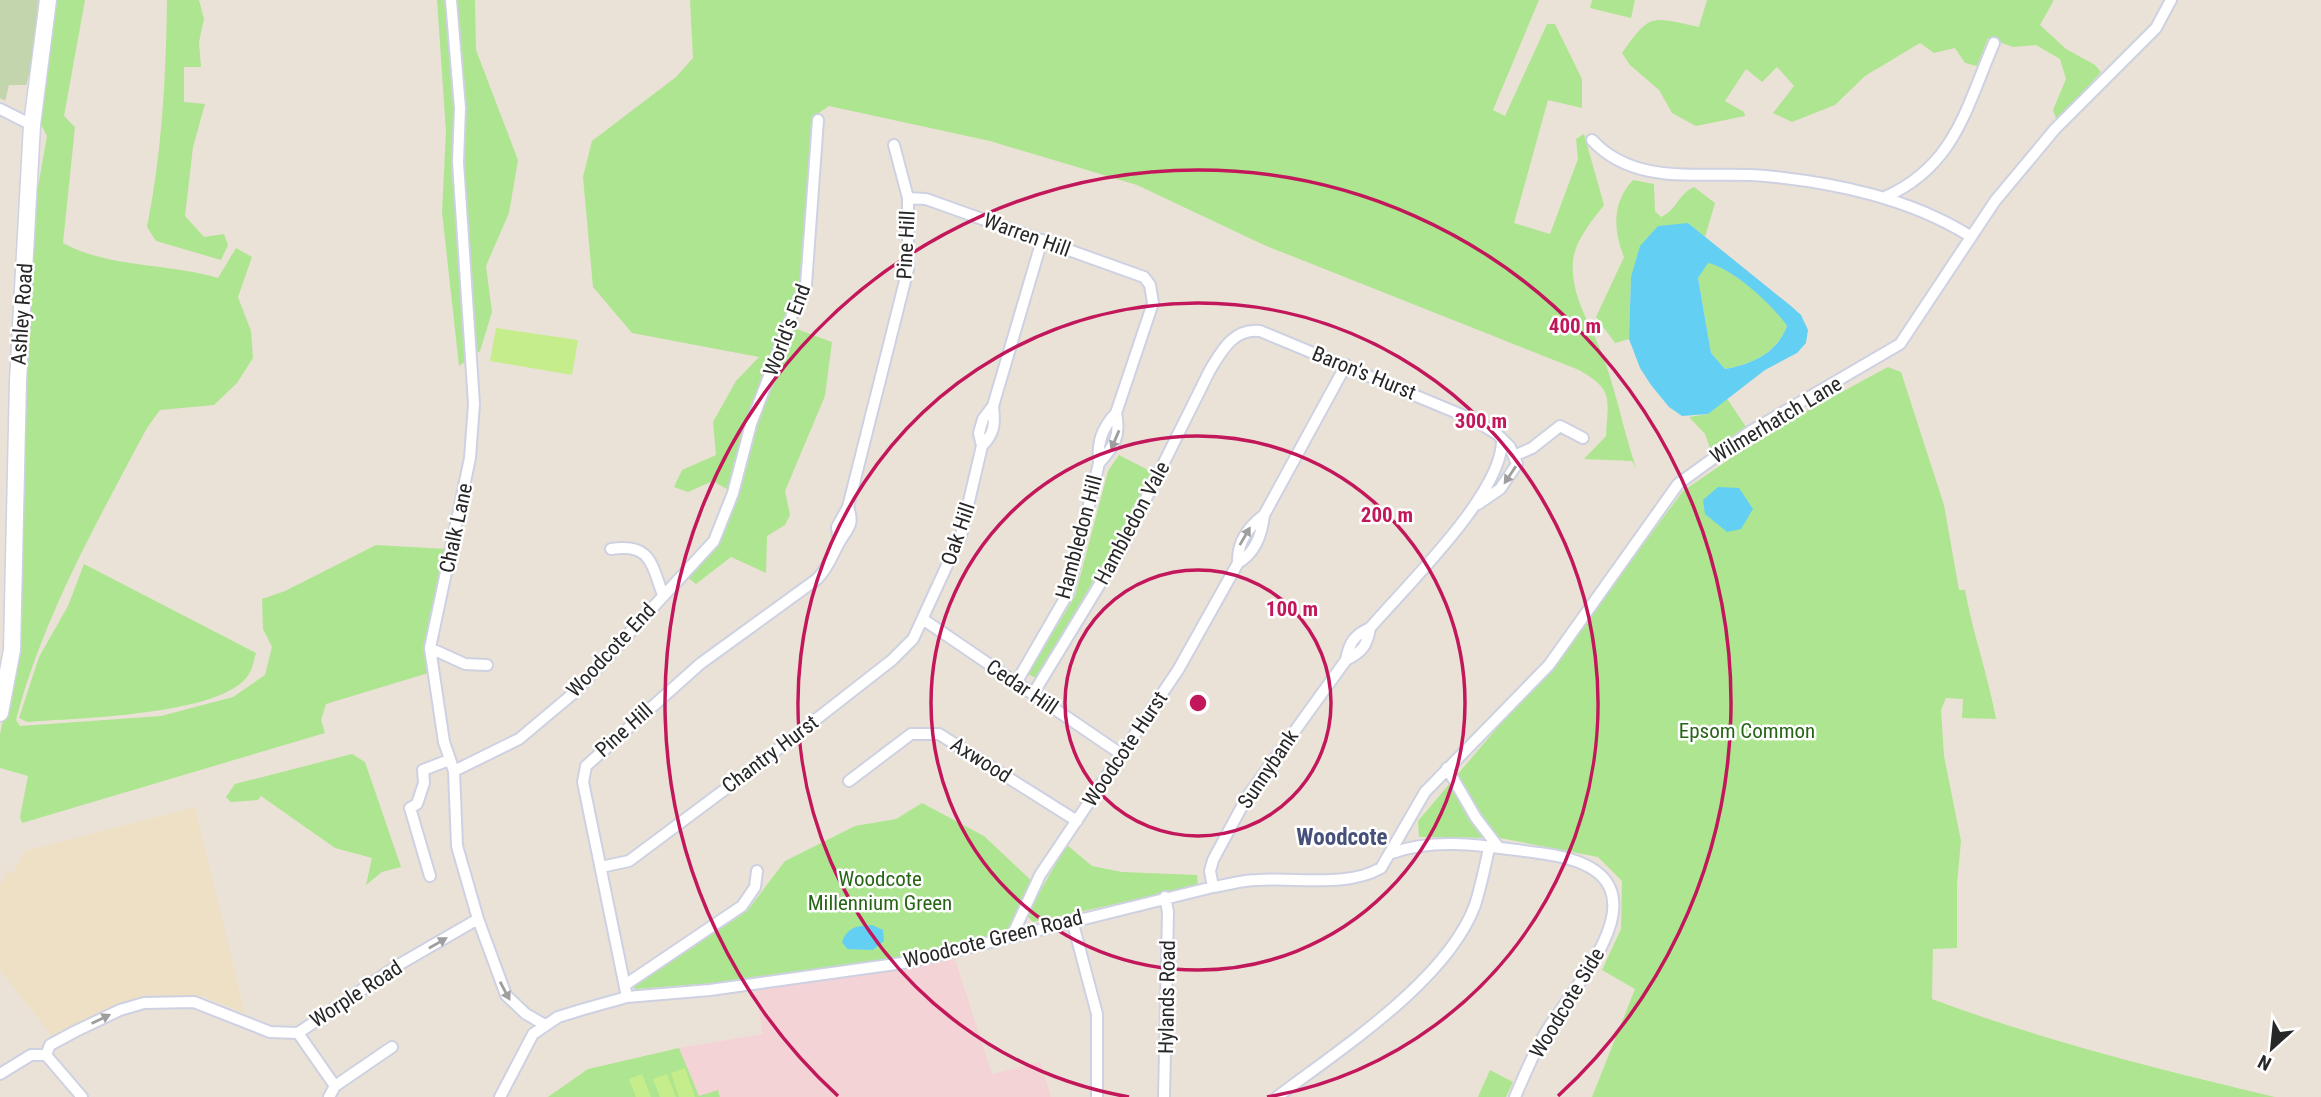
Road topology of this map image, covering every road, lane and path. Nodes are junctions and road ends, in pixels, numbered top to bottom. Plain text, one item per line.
1 (48, 0) edge
2 (452, 0) edge
3 (2171, 0) edge
4 (1994, 43) dead end
5 (0, 109) edge
6 (818, 120) dead end
7 (32, 125) junction
8 (1592, 141) dead end
9 (894, 145) dead end
10 (1885, 197) junction
11 (908, 198) junction
12 (1970, 236) junction
13 (1042, 240) junction
14 (1144, 277) joint
15 (1224, 347) joint
16 (1346, 365) junction
17 (1583, 438) dead end
18 (1502, 440) junction
19 (1516, 455) junction
20 (733, 493) joint
21 (1478, 504) junction
22 (611, 549) dead end
23 (663, 595) junction
24 (924, 620) junction
25 (430, 648) junction
26 (487, 665) dead end
27 (1016, 682) junction
28 (1033, 694) junction
29 (0, 713) edge
30 (1121, 754) junction
31 (449, 760) junction
32 (1447, 768) junction
33 (454, 771) junction
34 (849, 781) dead end
35 (1077, 821) junction
36 (1494, 848) junction
37 (1392, 853) junction
38 (601, 867) junction
39 (757, 871) dead end
40 (430, 876) dead end
41 (1213, 887) junction
42 (1165, 897) junction
43 (478, 919) junction
44 (1072, 920) junction
45 (1012, 936) junction
46 (625, 985) junction
47 (627, 997) junction
48 (545, 1025) junction
49 (298, 1032) junction
50 (392, 1047) dead end
51 (46, 1055) junction
52 (0, 1074) edge
53 (332, 1092) edge
54 (82, 1097) edge
55 (500, 1097) edge
56 (1097, 1097) edge
57 (1164, 1097) edge
58 (1277, 1097) edge
59 (1515, 1097) edge

1 - 7 main road, Ashley Road
2 - 25 street, Chalk Lane
3 - 12 street, Wilmerhatch Lane
4 - 10 street
5 - 7 street
6 - 20 street, World's End
7 - 29 main road, Ashley Road
8 - 10 street
9 - 11 street, Pine Hill
10 - 12 street
11 - 13 street, Warren Hill
11 - 38 street, Pine Hill
12 - 32 street, Wilmerhatch Lane
13 - 14 street, Warren Hill
13 - 24 street, Oak Hill
14 - 27 street, Hambledon Hill
15 - 16 street, Baron's Hurst
15 - 28 street, Hambledon Vale
16 - 18 street, Baron's Hurst
16 - 30 street, Woodcote Hurst
17 - 19 street
18 - 19 street
18 - 21 street, Sunnybank
19 -> 21 street, Sunnybank
20 - 23 street, Woodcote End
21 - 41 street, Sunnybank
22 - 23 street
23 - 33 street, Woodcote End
24 - 27 street, Cedar Hill
24 - 38 street, Chantry Hurst
25 - 26 street
25 - 31 street, Chalk Lane
27 - 28 street, Cedar Hill
28 - 30 street, Cedar Hill
30 - 35 street, Woodcote Hurst
31 - 33 street, Chalk Lane
31 - 40 street
32 - 36 street
32 - 37 street, Wilmerhatch Lane
33 - 43 street, Chalk Lane
34 - 35 street, Axwood
35 - 45 street, Woodcote Hurst
36 - 37 street, Woodcote Side
36 - 58 street
36 - 59 street, Woodcote Side
37 - 41 street, Woodcote Green Road
38 - 46 street, Pine Hill
39 - 46 street
41 - 42 street, Woodcote Green Road
42 - 44 street, Woodcote Green Road
42 - 57 street, Hylands Road
43 -> 48 street, Chalk Lane
49 -> 43 street, Worple Road
44 - 45 street, Woodcote Green Road
44 - 56 street
45 - 47 street, Woodcote Green Road
46 - 47 street, Pine Hill
47 - 48 street, Woodcote Green Road
48 - 55 street
51 -> 49 street, Worple Road
49 - 53 street
50 - 53 street
51 - 52 street, Worple Road
51 - 54 street

